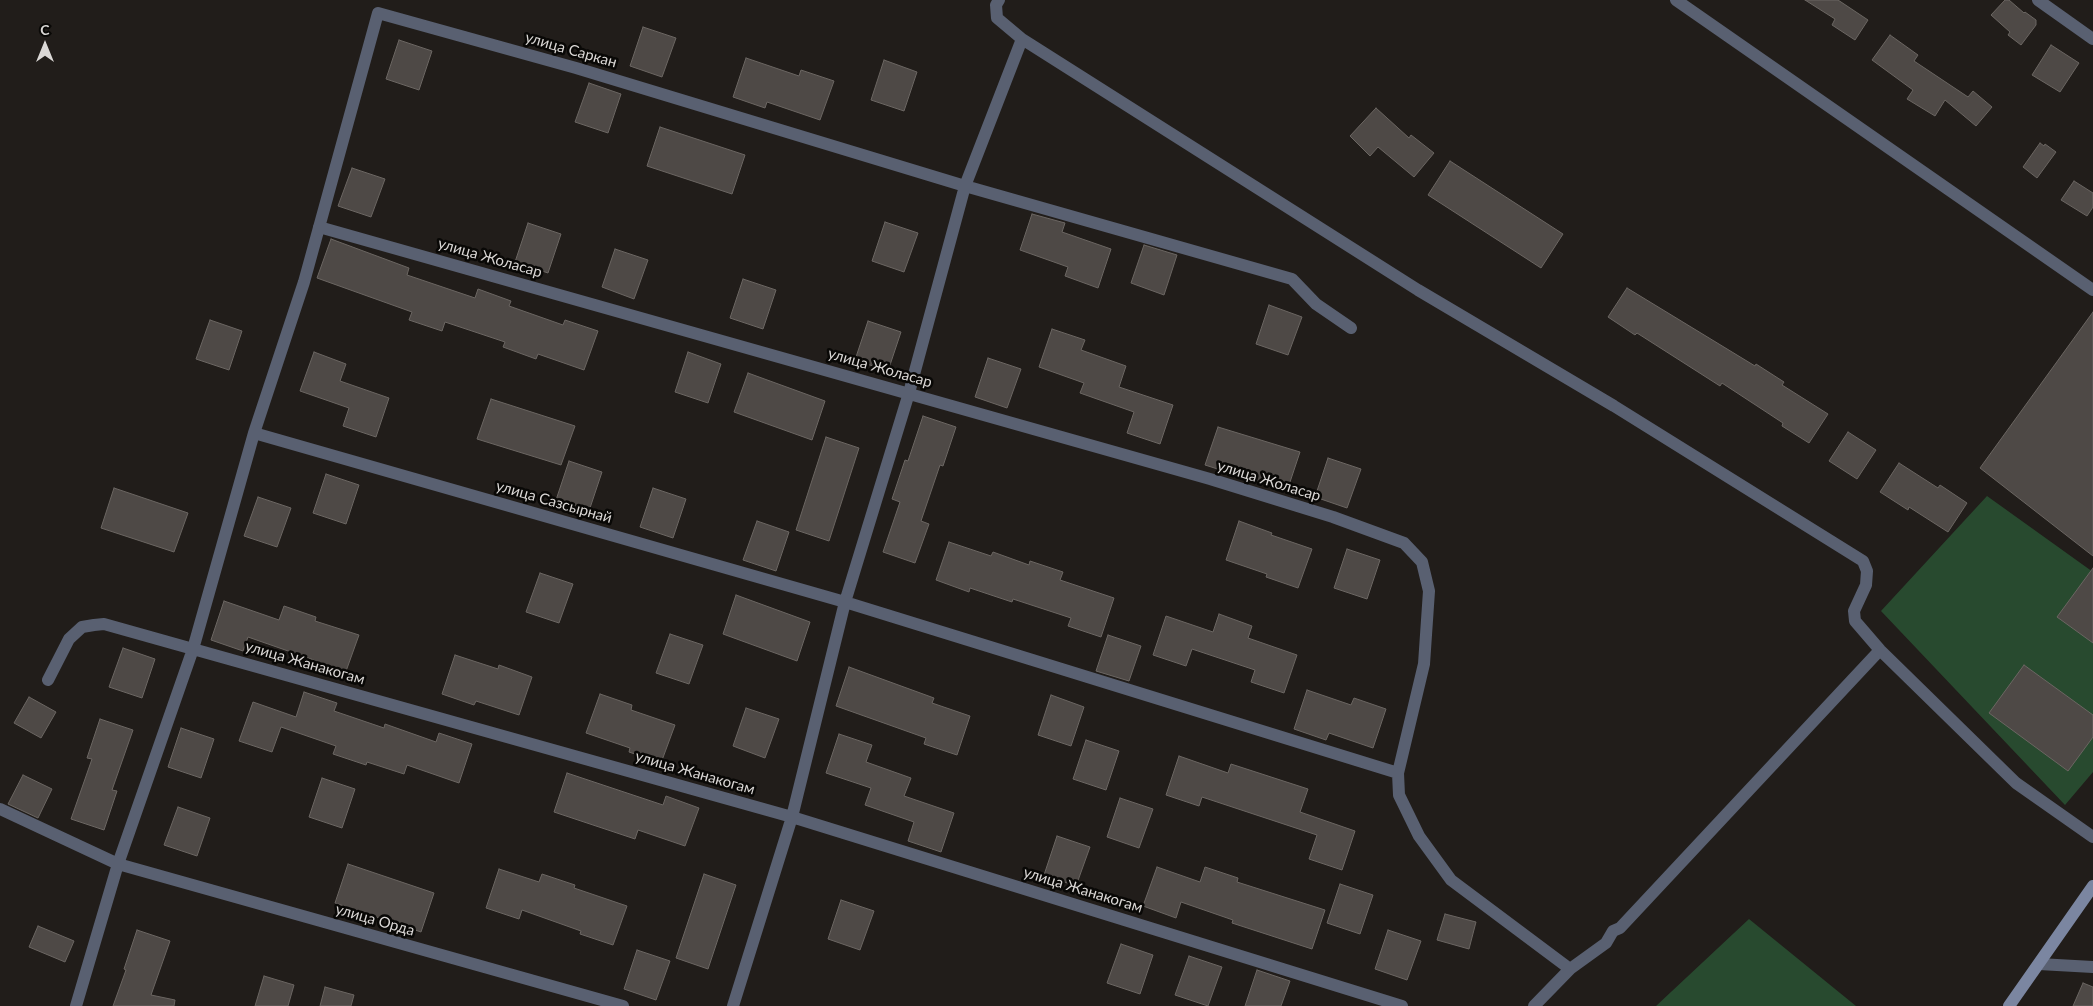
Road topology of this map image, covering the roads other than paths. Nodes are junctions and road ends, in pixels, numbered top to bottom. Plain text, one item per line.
1 (999, 0) edge
2 (1676, 0) edge
3 (2038, 0) edge
4 (1022, 39) junction
5 (2093, 39) edge
6 (965, 186) junction
7 (319, 226) junction
8 (2093, 290) edge
9 (1351, 328) dead end
10 (909, 393) junction
11 (254, 433) junction
12 (845, 602) junction
13 (193, 649) junction
14 (1880, 650) junction
15 (48, 680) dead end
16 (1398, 773) junction
17 (0, 809) edge
18 (792, 817) junction
19 (2093, 837) edge
20 (118, 864) junction
21 (2093, 886) edge
22 (2039, 964) junction
23 (2093, 967) edge
24 (1570, 969) junction
25 (76, 1006) edge
26 (623, 1006) edge
27 (733, 1006) edge
28 (1402, 1006) edge
29 (1534, 1006) edge
30 (2009, 1006) edge

1 - 4 street
2 - 8 street
3 - 5 street
4 - 6 street
4 - 14 street
6 - 7 street, улица Саркан
6 - 9 street
6 - 10 street
7 - 10 street, улица Жоласар
7 - 11 street
10 - 12 street
10 - 16 street, улица Жоласар
11 - 12 street, улица Сазсырнай
11 - 13 street
12 - 16 street, улица Сазсырнай
12 - 18 street
13 - 15 street, улица Жанакогам
13 - 18 street, улица Жанакогам
13 - 20 street
14 - 19 street
14 - 24 street
16 - 24 street
17 - 20 street, улица Орда
18 - 27 street
18 - 28 street, улица Жанакогам
20 - 25 street
20 - 26 street, улица Орда
21 - 22 street
22 - 23 street
22 - 30 street
24 - 29 street

